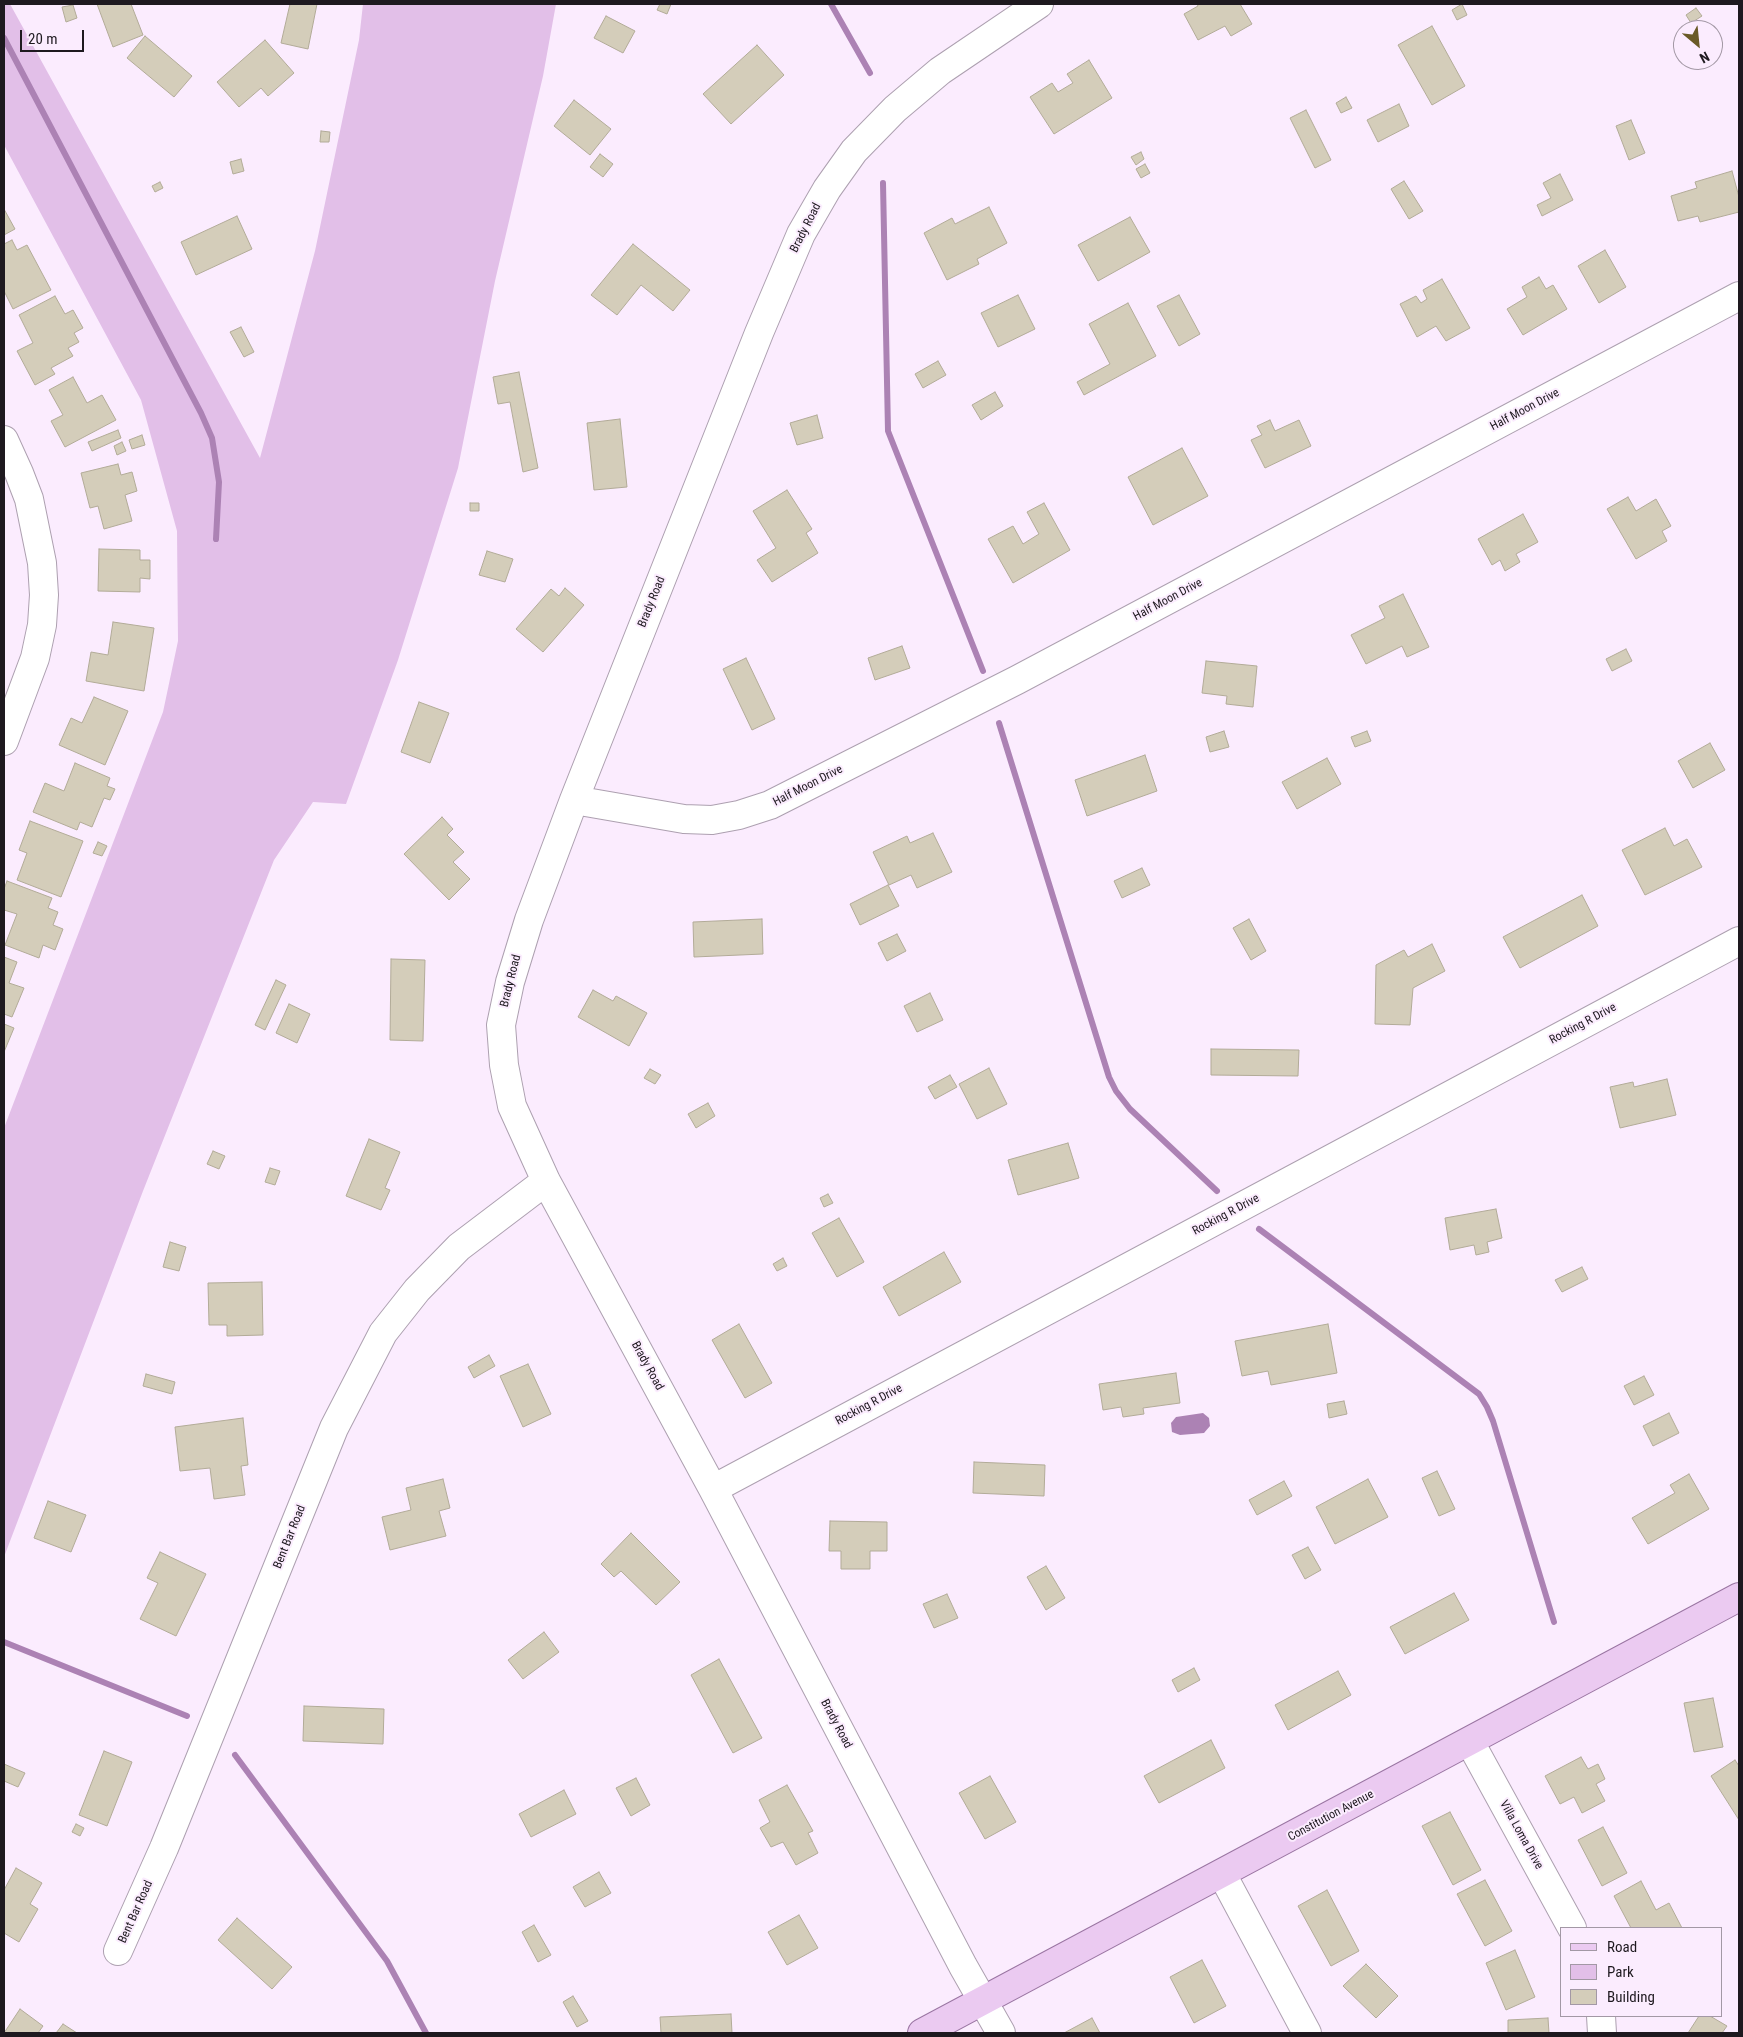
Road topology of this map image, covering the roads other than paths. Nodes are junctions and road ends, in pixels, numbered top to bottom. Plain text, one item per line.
1 (1039, 4) edge
2 (1739, 296) edge
3 (4, 440) edge
4 (13, 692) edge
5 (4, 741) edge
6 (574, 800) junction
7 (1739, 941) edge
8 (546, 1181) junction
9 (713, 1488) junction
10 (1739, 1597) edge
11 (1470, 1742) junction
12 (1222, 1874) junction
13 (1571, 1927) edge
14 (118, 1951) dead end
15 (983, 2001) junction
16 (1601, 2017) edge
17 (922, 2033) edge
18 (1002, 2033) edge
19 (1307, 2033) edge
20 (1602, 2033) edge

1 - 6 street, Brady Road
2 - 6 street, Half Moon Drive
3 - 4 street
4 - 5 street
6 - 8 street, Brady Road
7 - 9 street, Rocking R Drive
8 - 9 street, Brady Road
8 - 14 street, Bent Bar Road
9 - 15 street, Brady Road
10 - 11 main road, Constitution Avenue
11 - 12 main road, Constitution Avenue
11 - 13 street, Villa Loma Drive
12 - 15 main road, Constitution Avenue
12 - 19 street
15 - 17 main road, Constitution Avenue
15 - 18 street, Brady Road
16 - 20 street

